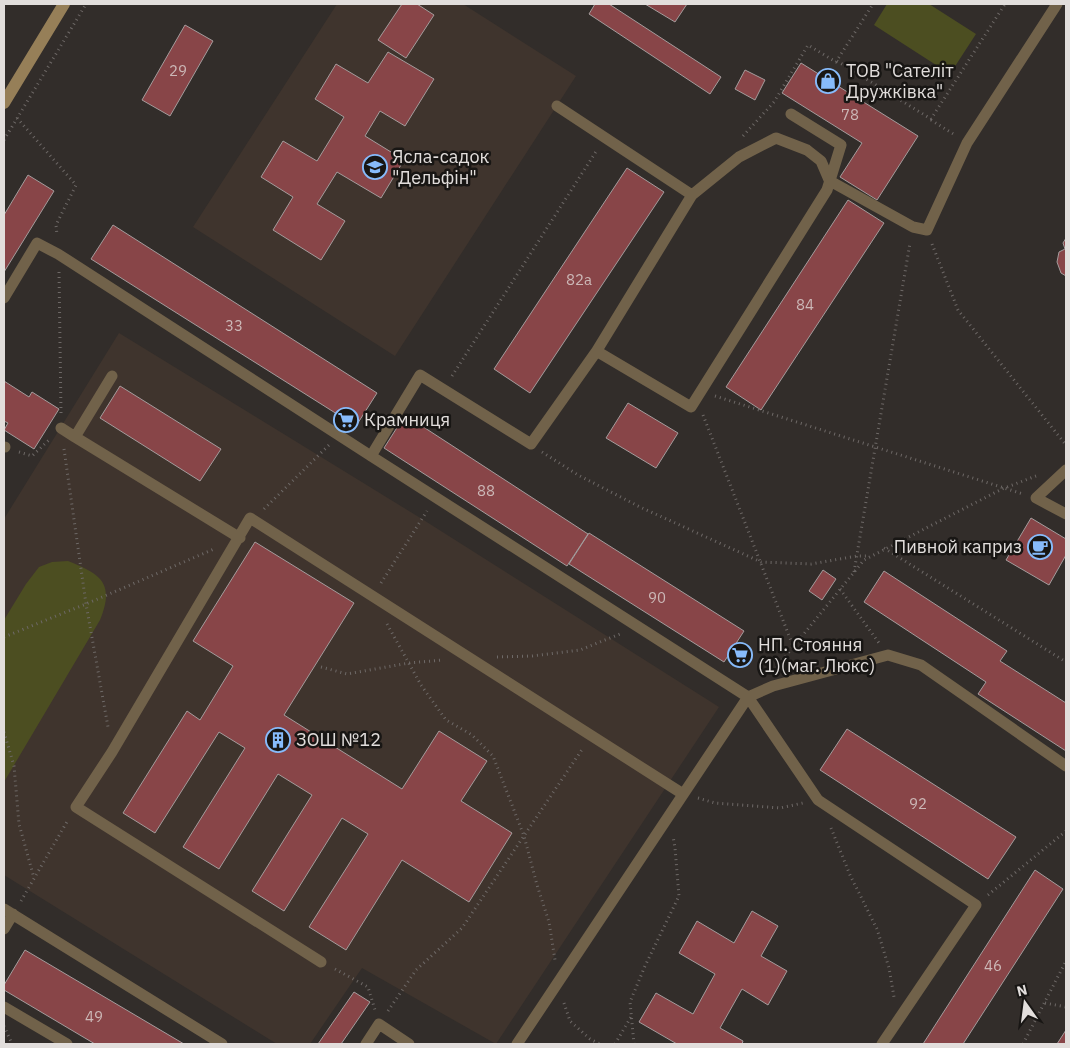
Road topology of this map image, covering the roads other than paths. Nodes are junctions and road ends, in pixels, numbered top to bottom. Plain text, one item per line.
1 (64, 4) edge
2 (1058, 4) edge
3 (4, 103) edge
4 (556, 106) dead end
5 (792, 114) dead end
6 (830, 182) junction
7 (692, 195) junction
8 (4, 298) edge
9 (596, 352) junction
10 (112, 376) dead end
11 (61, 428) road end
12 (75, 437) junction
13 (371, 456) junction
14 (1066, 470) edge
15 (1066, 514) edge
16 (240, 538) junction
17 (748, 696) junction
18 (1066, 766) edge
19 (683, 794) junction
20 (8, 912) edge
21 (4, 930) edge
22 (321, 962) road end
23 (4, 1007) edge
24 (67, 1044) edge
25 (222, 1044) edge
26 (366, 1044) edge
27 (409, 1044) edge
28 (517, 1044) edge
29 (882, 1044) edge

1 - 3 street
2 - 6 lane
4 - 7 lane
5 - 6 lane
6 - 7 lane
6 - 9 lane
7 - 9 lane
8 - 13 lane
9 - 13 lane
10 - 12 lane
11 - 12 lane
12 - 16 lane
13 - 17 lane
14 - 15 lane
16 - 19 lane
16 - 22 lane
17 - 18 lane
17 - 19 lane
17 - 29 lane
19 - 28 lane
20 - 21 lane
20 - 25 lane
23 - 24 lane
26 - 27 lane

